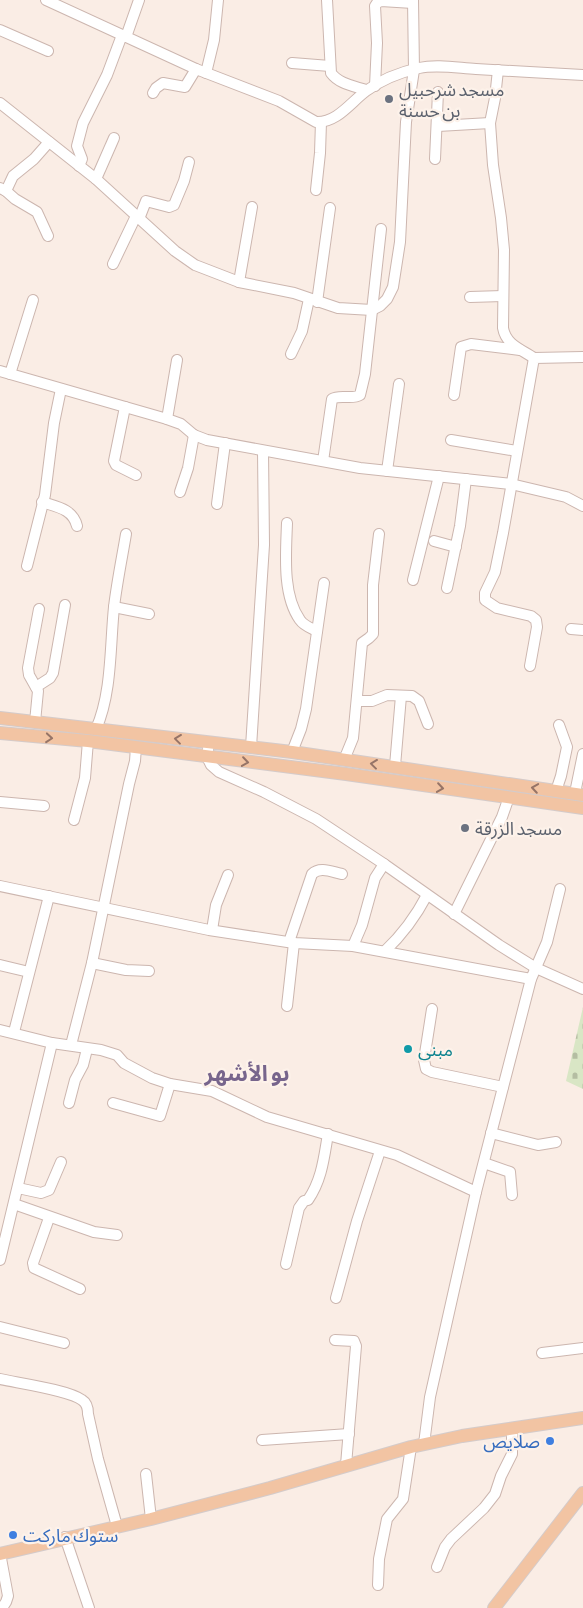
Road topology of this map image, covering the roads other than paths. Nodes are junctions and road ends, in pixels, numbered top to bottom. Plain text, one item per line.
1 (46, 0) edge
2 (139, 0) edge
3 (218, 0) edge
4 (327, 0) edge
5 (413, 2) edge
6 (65, 4) edge
7 (0, 30) edge
8 (124, 36) junction
9 (48, 50) dead end
10 (292, 63) dead end
11 (330, 66) junction
12 (414, 70) junction
13 (498, 70) junction
14 (201, 71) junction
15 (583, 75) edge
16 (371, 88) junction
17 (438, 92) dead end
18 (153, 93) dead end
19 (0, 103) edge
20 (321, 122) junction
21 (490, 123) junction
22 (438, 126) junction
23 (114, 138) dead end
24 (49, 142) junction
25 (435, 158) dead end
26 (189, 162) dead end
27 (79, 166) junction
28 (96, 180) junction
29 (3, 189) edge
30 (316, 190) dead end
31 (252, 207) dead end
32 (330, 208) dead end
33 (137, 218) junction
34 (381, 229) dead end
35 (48, 236) dead end
36 (114, 264) dead end
37 (239, 282) junction
38 (503, 296) junction
39 (470, 297) dead end
40 (33, 300) dead end
41 (313, 301) junction
42 (372, 310) junction
43 (523, 350) junction
44 (291, 354) dead end
45 (583, 357) edge
46 (534, 358) junction
47 (176, 360) dead end
48 (0, 371) edge
49 (10, 374) junction
50 (399, 384) dead end
51 (61, 389) junction
52 (454, 395) dead end
53 (125, 407) junction
54 (167, 419) junction
55 (194, 435) junction
56 (451, 440) dead end
57 (225, 443) junction
58 (263, 451) junction
59 (517, 452) junction
60 (323, 461) junction
61 (387, 470) junction
62 (136, 475) dead end
63 (439, 476) junction
64 (466, 480) junction
65 (511, 484) junction
66 (180, 492) dead end
67 (42, 502) junction
68 (217, 504) dead end
69 (583, 506) edge
70 (287, 523) dead end
71 (77, 526) dead end
72 (126, 534) dead end
73 (379, 534) dead end
74 (434, 541) dead end
75 (456, 547) junction
76 (27, 566) dead end
77 (413, 580) dead end
78 (324, 583) dead end
79 (447, 588) dead end
80 (65, 605) dead end
81 (114, 607) junction
82 (39, 609) dead end
83 (149, 614) dead end
84 (571, 629) dead end
85 (583, 630) edge
86 (317, 631) junction
87 (530, 666) dead end
88 (36, 687) junction
89 (401, 696) junction
90 (357, 701) junction
91 (0, 718) edge
92 (35, 722) junction
93 (428, 724) dead end
94 (559, 725) dead end
95 (96, 729) junction
96 (0, 733) edge
97 (88, 741) junction
98 (209, 742) junction
99 (136, 747) junction
100 (251, 747) junction
101 (292, 752) junction
102 (583, 754) edge
103 (207, 757) junction
104 (344, 760) junction
105 (395, 766) junction
106 (556, 791) junction
107 (579, 794) edge
108 (509, 797) junction
109 (0, 802) edge
110 (44, 806) dead end
111 (583, 808) edge
112 (74, 820) dead end
113 (384, 864) junction
114 (342, 874) dead end
115 (228, 875) dead end
116 (0, 886) edge
117 (560, 889) dead end
118 (427, 895) junction
119 (49, 896) junction
120 (103, 907) junction
121 (454, 914) junction
122 (212, 930) junction
123 (292, 943) junction
124 (353, 946) junction
125 (385, 951) junction
126 (92, 963) junction
127 (0, 965) edge
128 (536, 968) junction
129 (149, 970) dead end
130 (29, 972) junction
131 (531, 979) junction
132 (583, 989) edge
133 (287, 1006) dead end
134 (432, 1009) dead end
135 (0, 1030) edge
136 (14, 1032) junction
137 (52, 1043) junction
138 (71, 1046) junction
139 (87, 1048) junction
140 (170, 1084) junction
141 (503, 1087) junction
142 (69, 1103) dead end
143 (113, 1103) dead end
144 (492, 1133) junction
145 (328, 1134) junction
146 (556, 1142) dead end
147 (380, 1151) junction
148 (61, 1162) dead end
149 (484, 1162) junction
150 (18, 1188) junction
151 (476, 1192) junction
152 (512, 1195) dead end
153 (14, 1204) junction
154 (49, 1218) junction
155 (117, 1235) dead end
156 (0, 1260) edge
157 (286, 1264) dead end
158 (80, 1289) dead end
159 (336, 1298) dead end
160 (0, 1327) edge
161 (335, 1340) dead end
162 (64, 1343) dead end
163 (583, 1348) edge
164 (542, 1353) dead end
165 (0, 1379) edge
166 (583, 1418) edge
167 (512, 1429) junction
168 (349, 1434) junction
169 (262, 1440) dead end
170 (424, 1444) junction
171 (410, 1447) junction
172 (346, 1465) junction
173 (146, 1474) dead end
174 (583, 1493) edge
175 (151, 1518) junction
176 (118, 1526) junction
177 (65, 1537) junction
178 (0, 1554) edge
179 (437, 1567) dead end
180 (378, 1585) dead end
181 (2, 1608) edge
182 (89, 1608) edge
183 (494, 1608) edge

1 - 6 street
2 - 8 street
3 - 14 street
4 - 11 street
5 - 12 street
5 - 16 street
6 - 8 street
7 - 9 street
8 - 14 street
8 - 27 street
10 - 11 street
11 - 16 street
12 - 13 street
12 - 16 street
12 - 42 street
13 - 15 street
13 - 21 street
14 - 18 street
14 - 20 street
16 - 20 street
17 - 22 street
19 - 24 street
20 - 30 street
21 - 22 street
21 - 38 street
22 - 25 street
23 - 28 street
24 - 27 street
24 - 29 street
26 - 33 street
27 - 28 street
28 - 33 street
29 - 35 street
31 - 37 street
32 - 41 street
33 - 36 street
33 - 37 street
34 - 42 street
37 - 41 street
38 - 39 street
38 - 43 street
40 - 49 street
41 - 42 street
41 - 44 street
42 - 60 street
43 - 46 street
43 - 52 street
45 - 46 street
46 - 59 street
47 - 54 street
48 - 49 street
49 - 51 street
50 - 61 street
51 - 53 street
51 - 67 street
53 - 54 street
53 - 62 street
54 - 55 street
55 - 57 street
55 - 66 street
56 - 59 street
57 - 58 street
57 - 68 street
58 - 60 street
58 - 100 street
59 - 65 street
60 - 61 street
61 - 63 street
63 - 64 street
63 - 77 street
64 - 65 street
64 - 75 street
65 - 69 street
65 - 87 street
67 - 71 street
67 - 76 street
70 - 86 street
72 - 81 street
73 - 90 street
74 - 75 street
75 - 79 street
78 - 86 street
80 - 88 street
81 - 83 street
81 - 95 street
82 - 88 street
84 - 85 street
86 - 101 street
88 - 92 street
89 - 90 street
89 - 93 street
89 - 105 street
90 - 104 street
91 - 92 main road
92 - 95 main road
94 - 106 street
98 -> 95 main road
96 -> 97 main road
97 - 99 main road
97 - 112 street
98 - 100 main road
98 - 103 street
99 - 103 main road
99 - 120 street
100 - 101 main road
101 - 104 main road
102 - 107 street
103 -> 108 main road
103 - 113 street
105 -> 104 main road
106 -> 105 main road
106 - 107 main road
108 - 111 main road
108 - 121 street
109 - 110 street
113 - 118 street
113 - 124 street
114 - 123 street
115 - 122 street
116 - 119 street
117 - 128 street
118 - 121 street
118 - 125 street
119 - 120 street
119 - 130 street
120 - 122 street
120 - 126 street
121 - 128 street
122 - 123 street
123 - 124 street
123 - 133 street
124 - 125 street
125 - 131 street
126 - 129 street
126 - 138 street
127 - 130 street
128 - 131 street
128 - 132 street
130 - 136 street
131 - 141 street
134 - 141 street
135 - 136 street
136 - 137 street
137 - 138 street
137 - 150 street
138 - 139 street
139 - 140 street
139 - 142 street
140 - 143 street
140 - 145 street
141 - 144 street
144 - 146 street
144 - 149 street
145 - 147 street
145 - 157 street
147 - 151 street
147 - 159 street
148 - 150 street
149 - 151 street
149 - 152 street
150 - 153 street
151 - 170 street
153 - 154 street
153 - 156 street
154 - 155 street
154 - 158 street
160 - 162 street
161 - 168 street
163 - 164 street
165 - 176 street
166 - 167 main road
167 - 170 main road
167 - 179 street
168 - 169 street
168 - 172 street
170 - 171 main road
171 - 172 main road
171 - 180 street
172 - 175 main road
173 - 175 street
174 - 183 main road
175 - 176 main road
176 - 177 main road
177 - 178 main road
177 - 182 street
178 - 181 street

